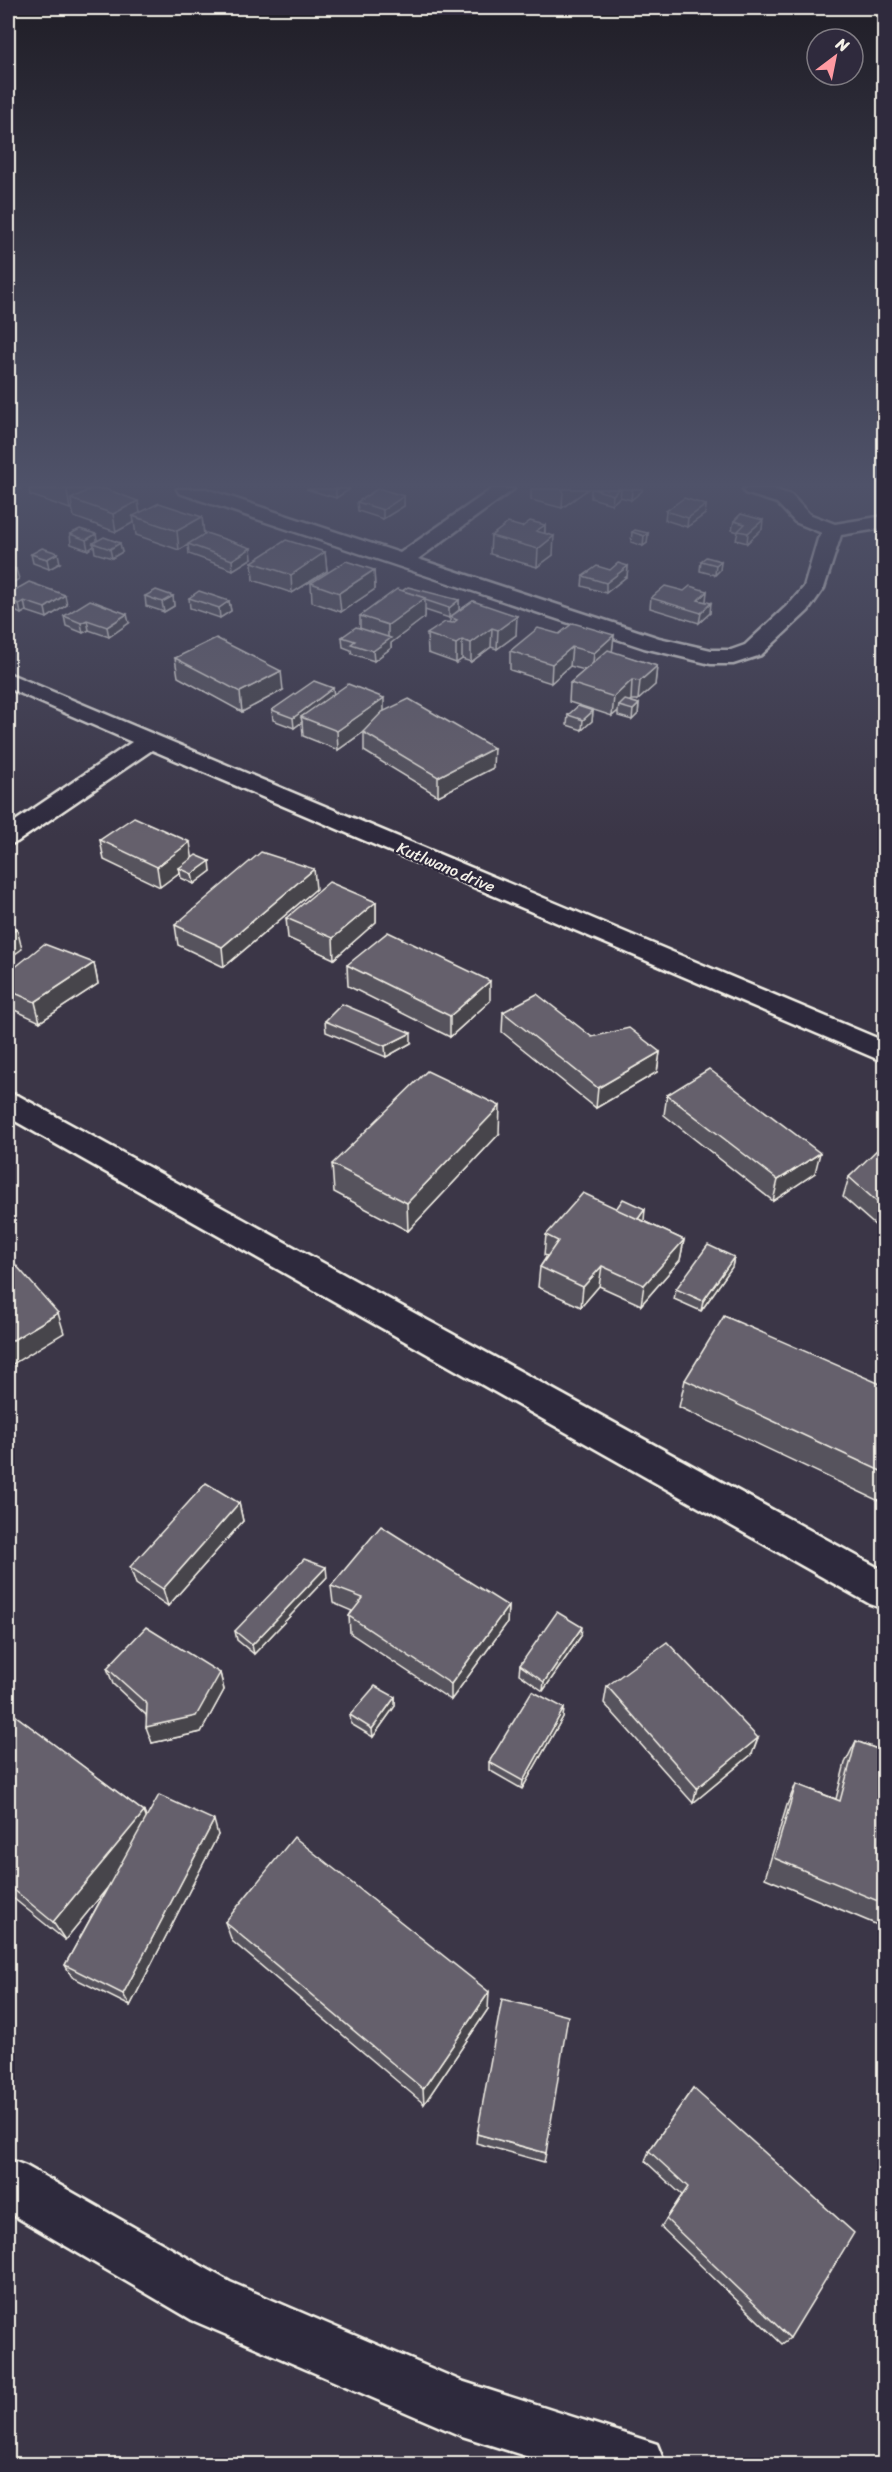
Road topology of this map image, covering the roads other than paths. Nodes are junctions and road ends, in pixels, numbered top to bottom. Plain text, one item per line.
1 (533, 604) edge
2 (801, 604) edge
3 (8, 680) edge
4 (149, 741) junction
5 (8, 837) edge
6 (885, 1053) edge
7 (8, 1104) edge
8 (885, 1592) edge
9 (8, 2184) edge
10 (637, 2464) edge

1 - 2 street
3 - 4 street, Kutlwano drive
4 - 5 street
4 - 6 street, Kutlwano drive
7 - 8 street
9 - 10 street

